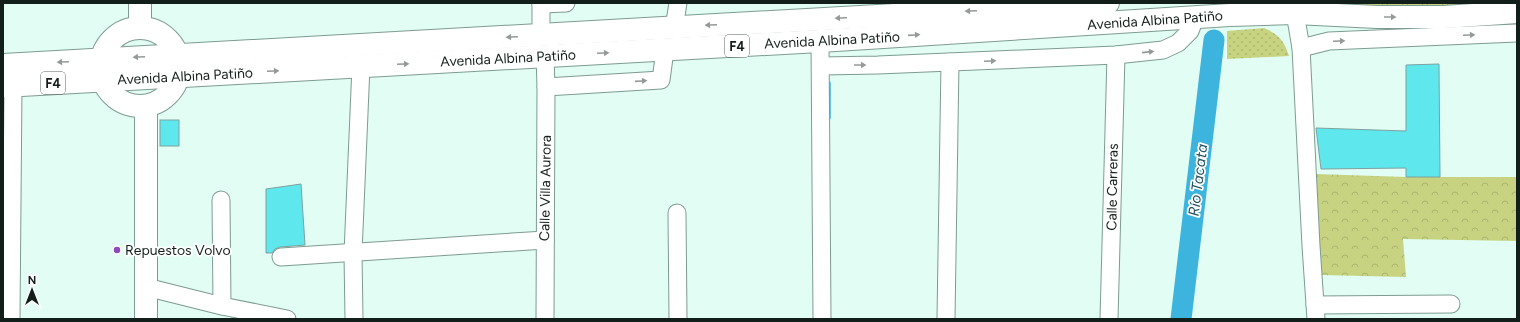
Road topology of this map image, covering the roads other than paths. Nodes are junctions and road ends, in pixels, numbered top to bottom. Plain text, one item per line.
1 (140, 3) edge
2 (541, 3) edge
3 (566, 3) edge
4 (678, 3) edge
5 (1108, 3) edge
6 (1296, 12) junction
7 (1517, 12) edge
8 (1195, 18) junction
9 (140, 28) junction
10 (674, 28) junction
11 (1517, 33) edge
12 (820, 41) junction
13 (543, 46) junction
14 (1301, 48) junction
15 (665, 50) junction
16 (177, 55) junction
17 (1116, 55) junction
18 (102, 59) junction
19 (950, 62) junction
20 (3, 65) edge
21 (361, 66) junction
22 (821, 66) junction
23 (178, 76) junction
24 (102, 81) junction
25 (8, 86) edge
26 (546, 87) junction
27 (140, 106) junction
28 (221, 200) dead end
29 (677, 213) dead end
30 (545, 240) junction
31 (354, 253) junction
32 (281, 257) dead end
33 (146, 287) junction
34 (1452, 304) dead end
35 (222, 306) junction
36 (1316, 312) edge
37 (11, 319) edge
38 (135, 319) edge
39 (146, 319) edge
40 (287, 319) edge
41 (354, 319) edge
42 (545, 319) edge
43 (678, 319) edge
44 (822, 319) edge
45 (946, 319) edge
46 (1109, 319) edge

1 - 9 main road
2 - 3 street
2 - 13 street, Calle Villa Aurora
4 - 10 street
5 -> 10 main road, Avenida Albina Patiño / F4
6 -> 7 main road, Avenida Albina Patiño / F4
6 - 8 main road, Avenida Albina Patiño / F4
6 - 14 street
12 -> 8 main road, Avenida Albina Patiño / F4
17 -> 8 street
9 - 16 main road
9 - 18 main road
10 - 13 main road, Avenida Albina Patiño / F4
14 -> 11 street
12 - 15 main road, Avenida Albina Patiño / F4
12 - 22 street
13 -> 15 main road, Avenida Albina Patiño / F4
13 -> 16 main road, Avenida Albina Patiño / F4
21 -> 13 main road, Avenida Albina Patiño / F4
13 - 26 street, Calle Villa Aurora
14 - 36 street
26 -> 15 street
16 -> 18 main road, Avenida Albina Patiño / F4
16 - 23 main road
19 -> 17 street
17 - 46 street, Calle Carreras
18 -> 20 main road, Avenida Albina Patiño / F4
18 - 24 main road
22 -> 19 street
19 - 45 street
23 -> 21 main road, Avenida Albina Patiño / F4
21 - 31 street
22 - 44 street
23 - 24 main road, Avenida Albina Patiño / F4
23 - 27 main road
24 - 25 main road, Avenida Albina Patiño / F4
24 - 27 main road
25 - 37 street
26 - 30 street, Calle Villa Aurora
27 - 33 main road
27 - 38 main road
28 - 35 street
29 - 43 street
30 - 31 street
30 - 42 street, Calle Villa Aurora
31 - 32 street
31 - 41 street
33 - 35 street
33 - 39 main road
34 - 36 street
35 - 40 street

